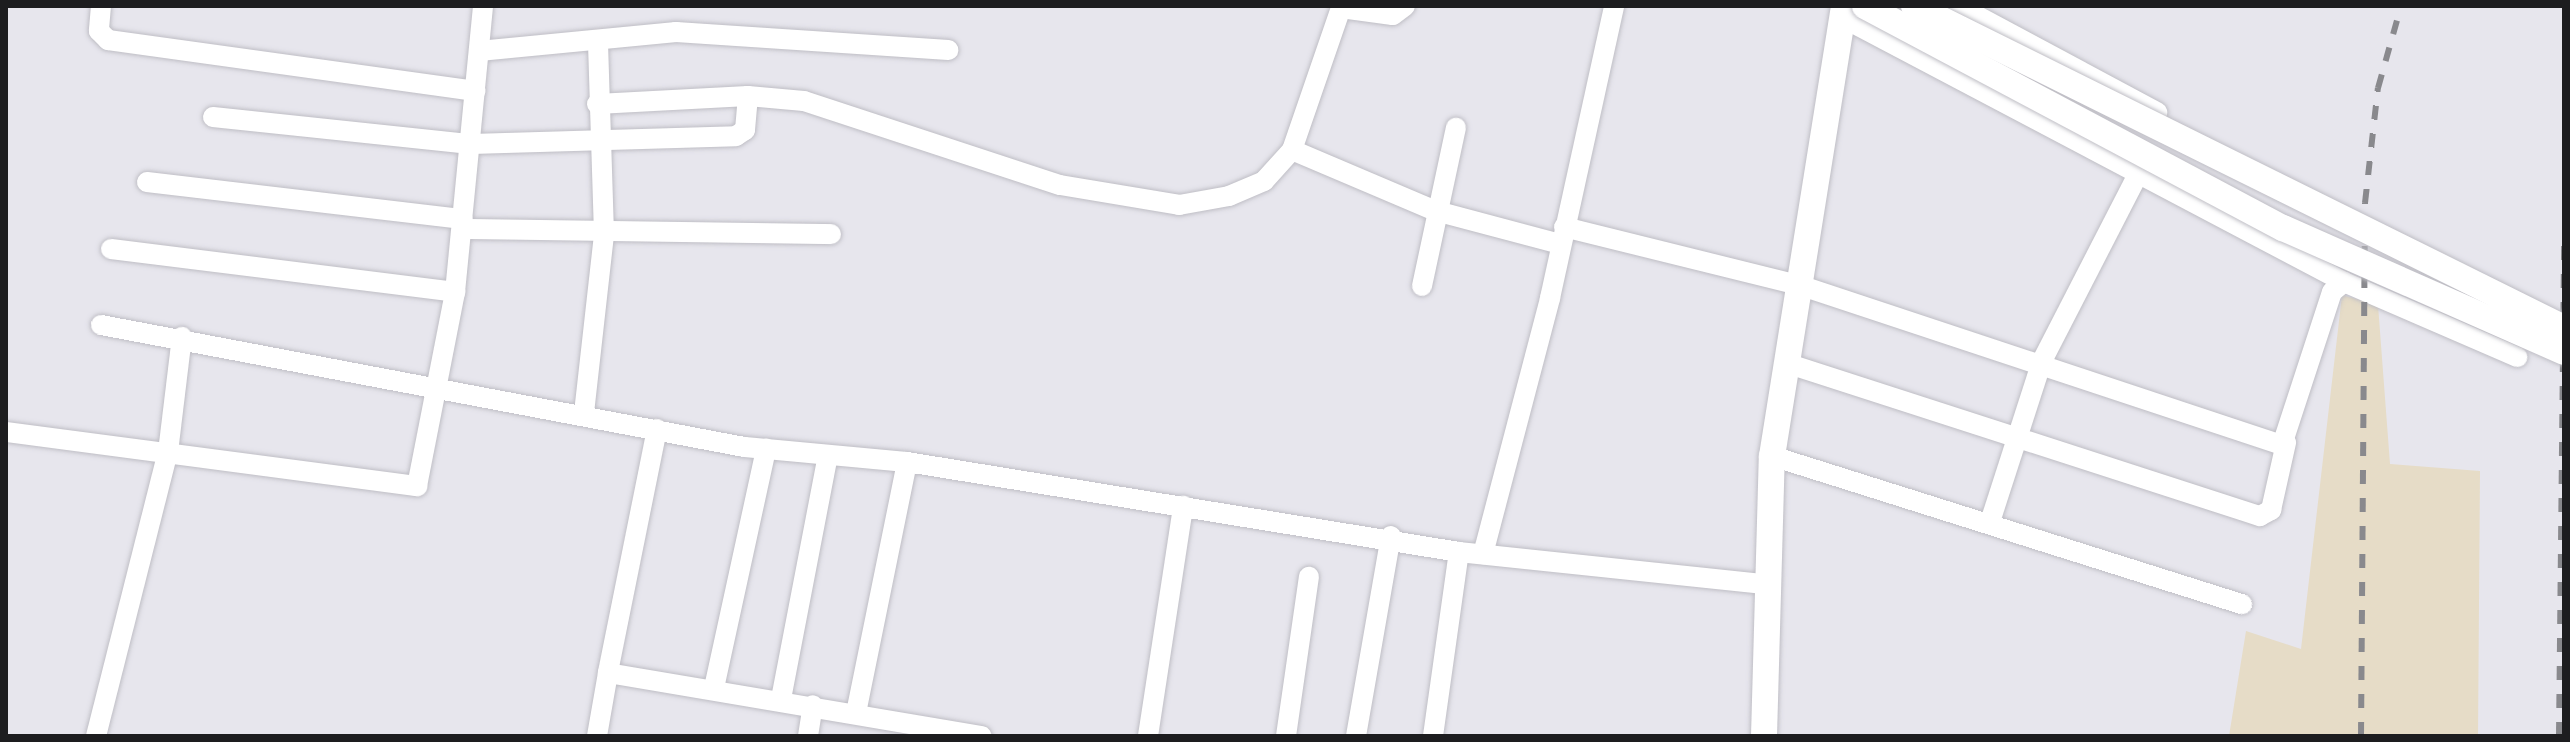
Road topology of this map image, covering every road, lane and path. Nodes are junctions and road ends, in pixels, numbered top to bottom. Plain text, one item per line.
1 (101, 6) edge
2 (483, 6) edge
3 (1405, 6) edge
4 (1614, 6) edge
5 (1914, 6) edge
6 (1959, 6) edge
7 (1337, 7) edge
8 (1845, 9) edge
9 (598, 40) junction
10 (948, 50) dead end
11 (479, 51) junction
12 (475, 91) junction
13 (748, 96) junction
14 (597, 104) junction
15 (2157, 112) dead end
16 (213, 117) dead end
17 (1456, 128) dead end
18 (600, 139) junction
19 (471, 144) junction
20 (1292, 150) junction
21 (2138, 174) junction
22 (147, 182) dead end
23 (1436, 211) junction
24 (463, 224) junction
25 (604, 234) junction
26 (831, 234) dead end
27 (1562, 235) junction
28 (111, 249) dead end
29 (2344, 282) junction
30 (1422, 286) dead end
31 (1802, 286) junction
32 (455, 292) junction
33 (101, 325) dead end
34 (2564, 328) edge
35 (182, 337) junction
36 (2564, 352) edge
37 (2517, 357) dead end
38 (2042, 361) junction
39 (1789, 364) junction
40 (435, 391) junction
41 (584, 413) junction
42 (657, 429) junction
43 (6, 432) edge
44 (2019, 434) junction
45 (2286, 443) junction
46 (766, 449) junction
47 (168, 452) junction
48 (828, 456) junction
49 (1772, 456) junction
50 (907, 462) junction
51 (1183, 506) junction
52 (1990, 522) junction
53 (1391, 536) junction
54 (1459, 552) junction
55 (1483, 554) junction
56 (1309, 577) dead end
57 (1766, 584) junction
58 (2242, 604) dead end
59 (608, 673) junction
60 (714, 688) junction
61 (781, 699) junction
62 (813, 705) junction
63 (856, 713) junction
64 (912, 730) edge
65 (96, 736) edge
66 (597, 736) edge
67 (808, 736) edge
68 (982, 736) edge
69 (1148, 736) edge
70 (1286, 736) edge
71 (1356, 736) edge
72 (1433, 736) edge
73 (1764, 736) edge

1 - 12 street
2 - 11 street
3 - 7 street
4 - 27 street
5 - 34 main road, bridge
6 - 15 street
7 - 20 street
8 - 21 street
8 - 31 main road
8 - 36 main road, bridge
9 - 10 street
9 - 11 street
9 - 14 street
11 - 12 street
12 - 19 street
13 - 14 street
13 - 18 street
13 - 20 street
14 - 18 street
16 - 19 street
17 - 23 street
18 - 19 street
18 - 25 street
19 - 24 street
20 - 23 street
21 - 29 street
21 - 38 street
22 - 24 street
23 - 27 street
23 - 30 street
24 - 25 street
24 - 32 street
25 - 26 street
25 - 41 street
27 - 31 street
27 - 55 street
28 - 32 street
29 - 37 street
29 - 45 street
31 - 38 street
31 - 39 main road
32 - 40 street
33 - 35 street
35 - 40 street
35 - 47 street
38 - 44 street
38 - 45 street
39 - 44 street
39 - 49 main road
40 - 41 street
40 - 47 street
41 - 42 street
42 - 46 street
42 - 59 street
43 - 47 street
44 - 45 street
44 - 52 street
46 - 48 street
46 - 60 street
47 - 65 street
48 - 50 street
48 - 61 street
49 - 52 street
49 - 57 main road
50 - 51 street
50 - 63 street
51 - 53 street
51 - 69 street
52 - 58 street
53 - 54 street
53 - 71 street
54 - 55 street
54 - 72 street
55 - 57 street
56 - 70 street
57 - 73 main road
59 - 60 street
59 - 66 street
60 - 61 street
61 - 62 street
62 - 63 street
62 - 67 street
63 - 64 street
64 - 68 street

